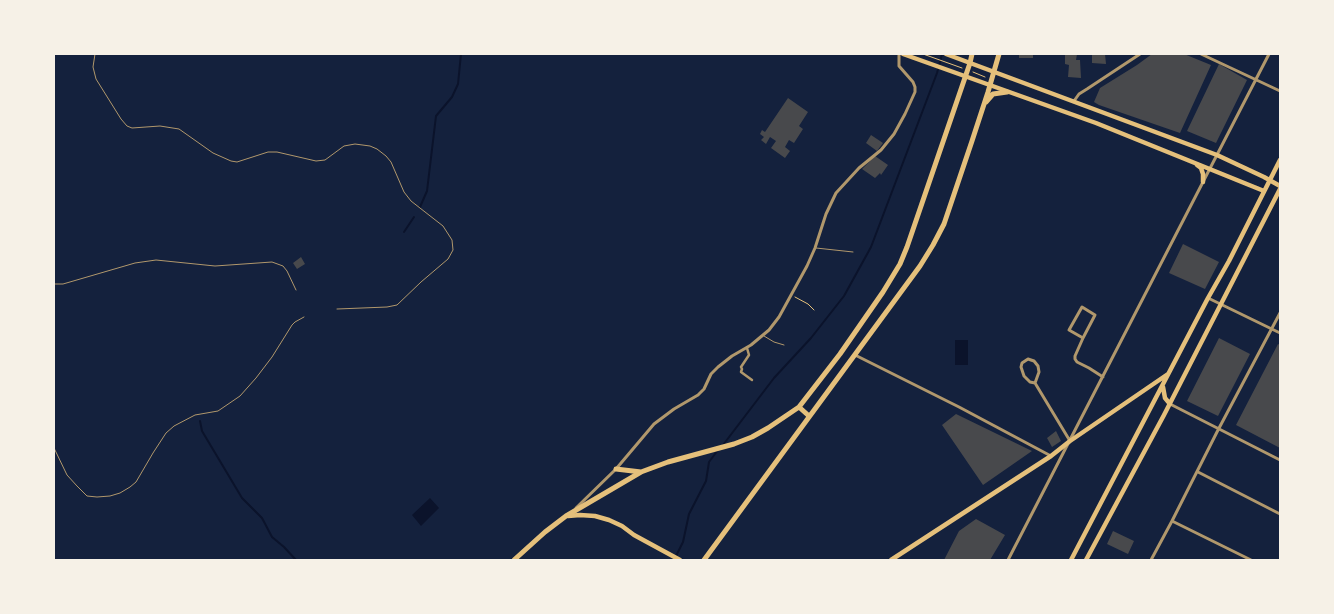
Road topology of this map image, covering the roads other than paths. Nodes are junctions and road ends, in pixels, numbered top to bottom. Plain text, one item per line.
1 (96, 54) edge
2 (899, 54) edge
3 (903, 54) edge
4 (946, 54) edge
5 (972, 54) edge
6 (998, 54) edge
7 (1140, 54) edge
8 (1201, 54) edge
9 (1269, 54) edge
10 (970, 63) junction
11 (994, 72) junction
12 (966, 73) junction
13 (1256, 79) junction
14 (990, 85) junction
15 (1280, 91) edge
16 (1007, 92) junction
17 (1073, 102) junction
18 (983, 107) junction
19 (1217, 155) junction
20 (1280, 160) edge
21 (1194, 162) junction
22 (1210, 168) junction
23 (1270, 180) junction
24 (1203, 182) junction
25 (1280, 188) edge
26 (1264, 191) junction
27 (815, 248) junction
28 (853, 252) dead end
29 (54, 284) edge
30 (296, 290) dead end
31 (1208, 298) junction
32 (1220, 305) junction
33 (337, 309) dead end
34 (1280, 313) edge
35 (304, 317) dead end
36 (1272, 329) junction
37 (1280, 333) edge
38 (763, 336) junction
39 (1082, 338) junction
40 (784, 345) dead end
41 (746, 348) junction
42 (854, 354) junction
43 (1169, 373) junction
44 (1103, 377) junction
45 (752, 380) dead end
46 (1035, 383) junction
47 (1163, 385) junction
48 (1170, 404) junction
49 (799, 407) junction
50 (809, 416) junction
51 (1219, 429) junction
52 (1070, 441) junction
53 (54, 448) edge
54 (1051, 456) junction
55 (1280, 460) edge
56 (616, 469) junction
57 (641, 472) junction
58 (1198, 472) junction
59 (573, 511) junction
60 (1280, 514) edge
61 (566, 516) junction
62 (1172, 521) junction
63 (514, 560) edge
64 (680, 560) edge
65 (704, 560) edge
66 (891, 560) edge
67 (1008, 560) edge
68 (1071, 560) edge
69 (1086, 560) edge
70 (1151, 560) edge
71 (1251, 560) edge

1 - 33 lane
2 - 27 street
3 - 12 main road
4 - 10 main road
5 - 10 highway
6 - 11 highway
7 - 17 street
8 - 13 street
9 - 13 street
10 - 11 main road
10 - 12 highway
11 - 14 highway
11 - 17 main road
12 - 14 main road
12 - 49 highway
13 - 15 street
13 - 19 street
14 - 16 main road
14 - 18 highway
16 - 18 highway
16 - 21 main road
17 - 19 main road
18 - 42 highway
19 - 22 street
19 - 23 main road
20 - 23 main road
21 - 22 main road
21 - 24 main road
22 - 24 street
22 - 26 main road
23 - 25 main road
23 - 26 main road
24 - 44 street
25 - 32 main road
26 - 31 main road
27 - 28 lane
27 - 38 street
29 - 30 lane
31 - 32 street
31 - 43 main road
32 - 36 street
32 - 48 main road
34 - 36 street
35 - 53 lane
36 - 37 street
36 - 51 street
38 - 40 lane
38 - 41 street
39 - 39 street
39 - 44 street
41 - 45 street
41 - 56 street
42 - 50 highway
42 - 54 street
43 - 47 main road
43 - 52 main road
44 - 52 street
46 - 46 street
46 - 52 street
47 - 48 main road
47 - 68 main road
48 - 51 street
48 - 69 main road
49 - 50 highway
49 - 57 highway
50 - 65 highway
51 - 55 street
51 - 58 street
52 - 54 main road
52 - 67 street
54 - 66 main road
56 - 57 highway
56 - 59 street
57 - 59 highway
58 - 60 street
58 - 62 street
59 - 61 highway
61 - 63 highway
61 - 64 main road
62 - 70 street
62 - 71 street

